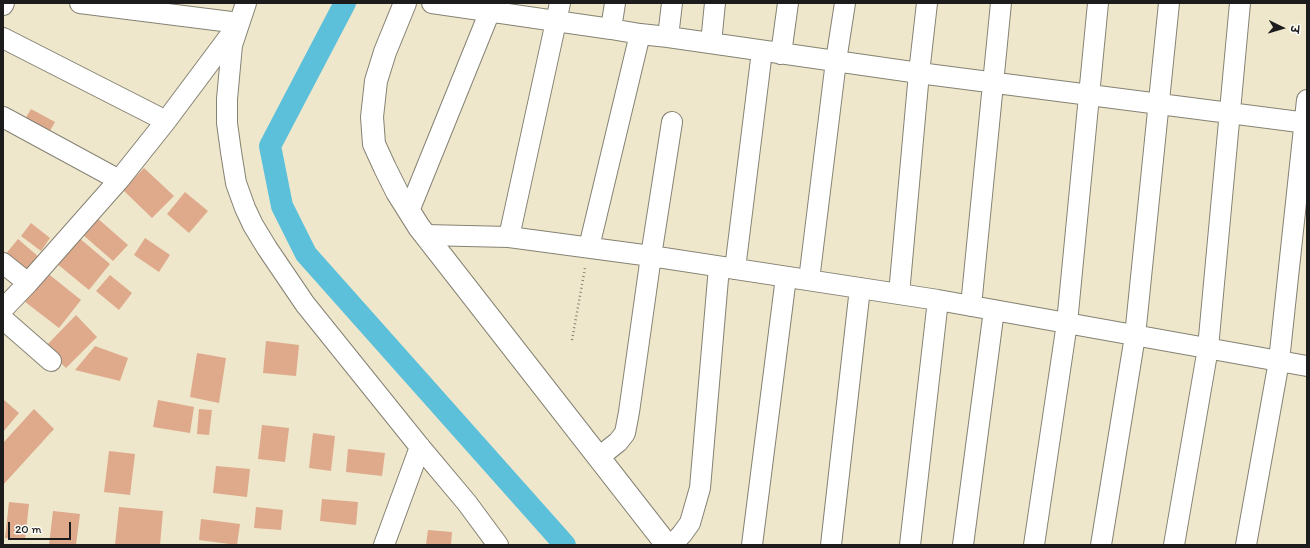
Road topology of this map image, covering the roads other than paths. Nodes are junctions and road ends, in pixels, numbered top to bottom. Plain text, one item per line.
1 (85, 3) edge
2 (246, 3) edge
3 (405, 3) edge
4 (432, 3) edge
5 (615, 3) edge
6 (672, 3) edge
7 (716, 3) edge
8 (788, 3) edge
9 (845, 3) edge
10 (927, 3) edge
11 (1001, 3) edge
12 (1098, 3) edge
13 (1169, 3) edge
14 (1240, 3) edge
15 (490, 11) junction
16 (558, 12) edge
17 (239, 23) junction
18 (611, 29) junction
19 (640, 34) junction
20 (668, 37) junction
21 (3, 38) edge
22 (711, 43) junction
23 (772, 52) junction
24 (836, 61) junction
25 (919, 73) junction
26 (993, 83) junction
27 (1089, 95) junction
28 (1307, 100) edge
29 (1159, 104) junction
30 (1229, 113) junction
31 (3, 117) edge
32 (166, 121) junction
33 (672, 122) dead end
34 (1306, 123) edge
35 (119, 180) junction
36 (409, 211) junction
37 (425, 235) junction
38 (509, 237) junction
39 (589, 247) junction
40 (651, 256) junction
41 (3, 263) edge
42 (727, 268) junction
43 (786, 277) junction
44 (809, 280) junction
45 (28, 283) junction
46 (860, 288) junction
47 (899, 294) junction
48 (938, 300) junction
49 (971, 306) junction
50 (3, 309) edge
51 (994, 310) junction
52 (3, 319) edge
53 (1068, 323) junction
54 (1135, 336) junction
55 (1208, 348) junction
56 (51, 361) dead end
57 (1279, 362) junction
58 (1307, 366) edge
59 (420, 447) junction
60 (599, 457) junction
61 (497, 544) edge
62 (384, 545) edge
63 (667, 545) edge
64 (672, 545) edge
65 (752, 545) edge
66 (831, 545) edge
67 (910, 545) edge
68 (964, 545) edge
69 (1034, 545) edge
70 (1101, 545) edge
71 (1174, 545) edge
72 (1246, 545) edge

1 - 17 street
2 - 17 street
3 - 36 street
4 - 15 street
5 - 18 street
6 - 20 street
7 - 22 street
8 - 23 street
9 - 24 street
10 - 25 street
11 - 26 street
12 - 27 street
13 - 29 street
14 - 30 street
15 - 16 street
15 - 36 street
16 - 18 street
16 - 38 street
17 - 32 street
17 - 59 street
18 - 19 street
19 - 20 street
19 - 39 street
20 - 22 street
21 - 32 street
22 - 23 street
23 - 24 street
23 - 42 street
24 - 25 street
24 - 44 street
25 - 26 street
25 - 47 street
26 - 27 street
26 - 49 street
27 - 29 street
27 - 53 street
28 - 34 street
29 - 30 street
29 - 54 street
30 - 34 street
30 - 55 street
31 - 35 street
32 - 35 street
33 - 40 street
34 - 57 street
35 - 45 street
36 - 37 street
37 - 38 street
37 - 60 street
38 - 39 street
39 - 40 street
40 - 42 street
40 - 60 street
41 - 45 street
42 - 43 street
42 - 64 street
43 - 44 street
43 - 65 street
44 - 46 street
45 - 50 street
46 - 47 street
46 - 66 street
47 - 48 street
48 - 49 street
48 - 67 street
49 - 51 street
51 - 53 street
51 - 68 street
52 - 56 street
53 - 54 street
53 - 69 street
54 - 55 street
54 - 70 street
55 - 57 street
55 - 71 street
57 - 58 street
57 - 72 street
59 - 61 street
59 - 62 street
60 - 63 street

